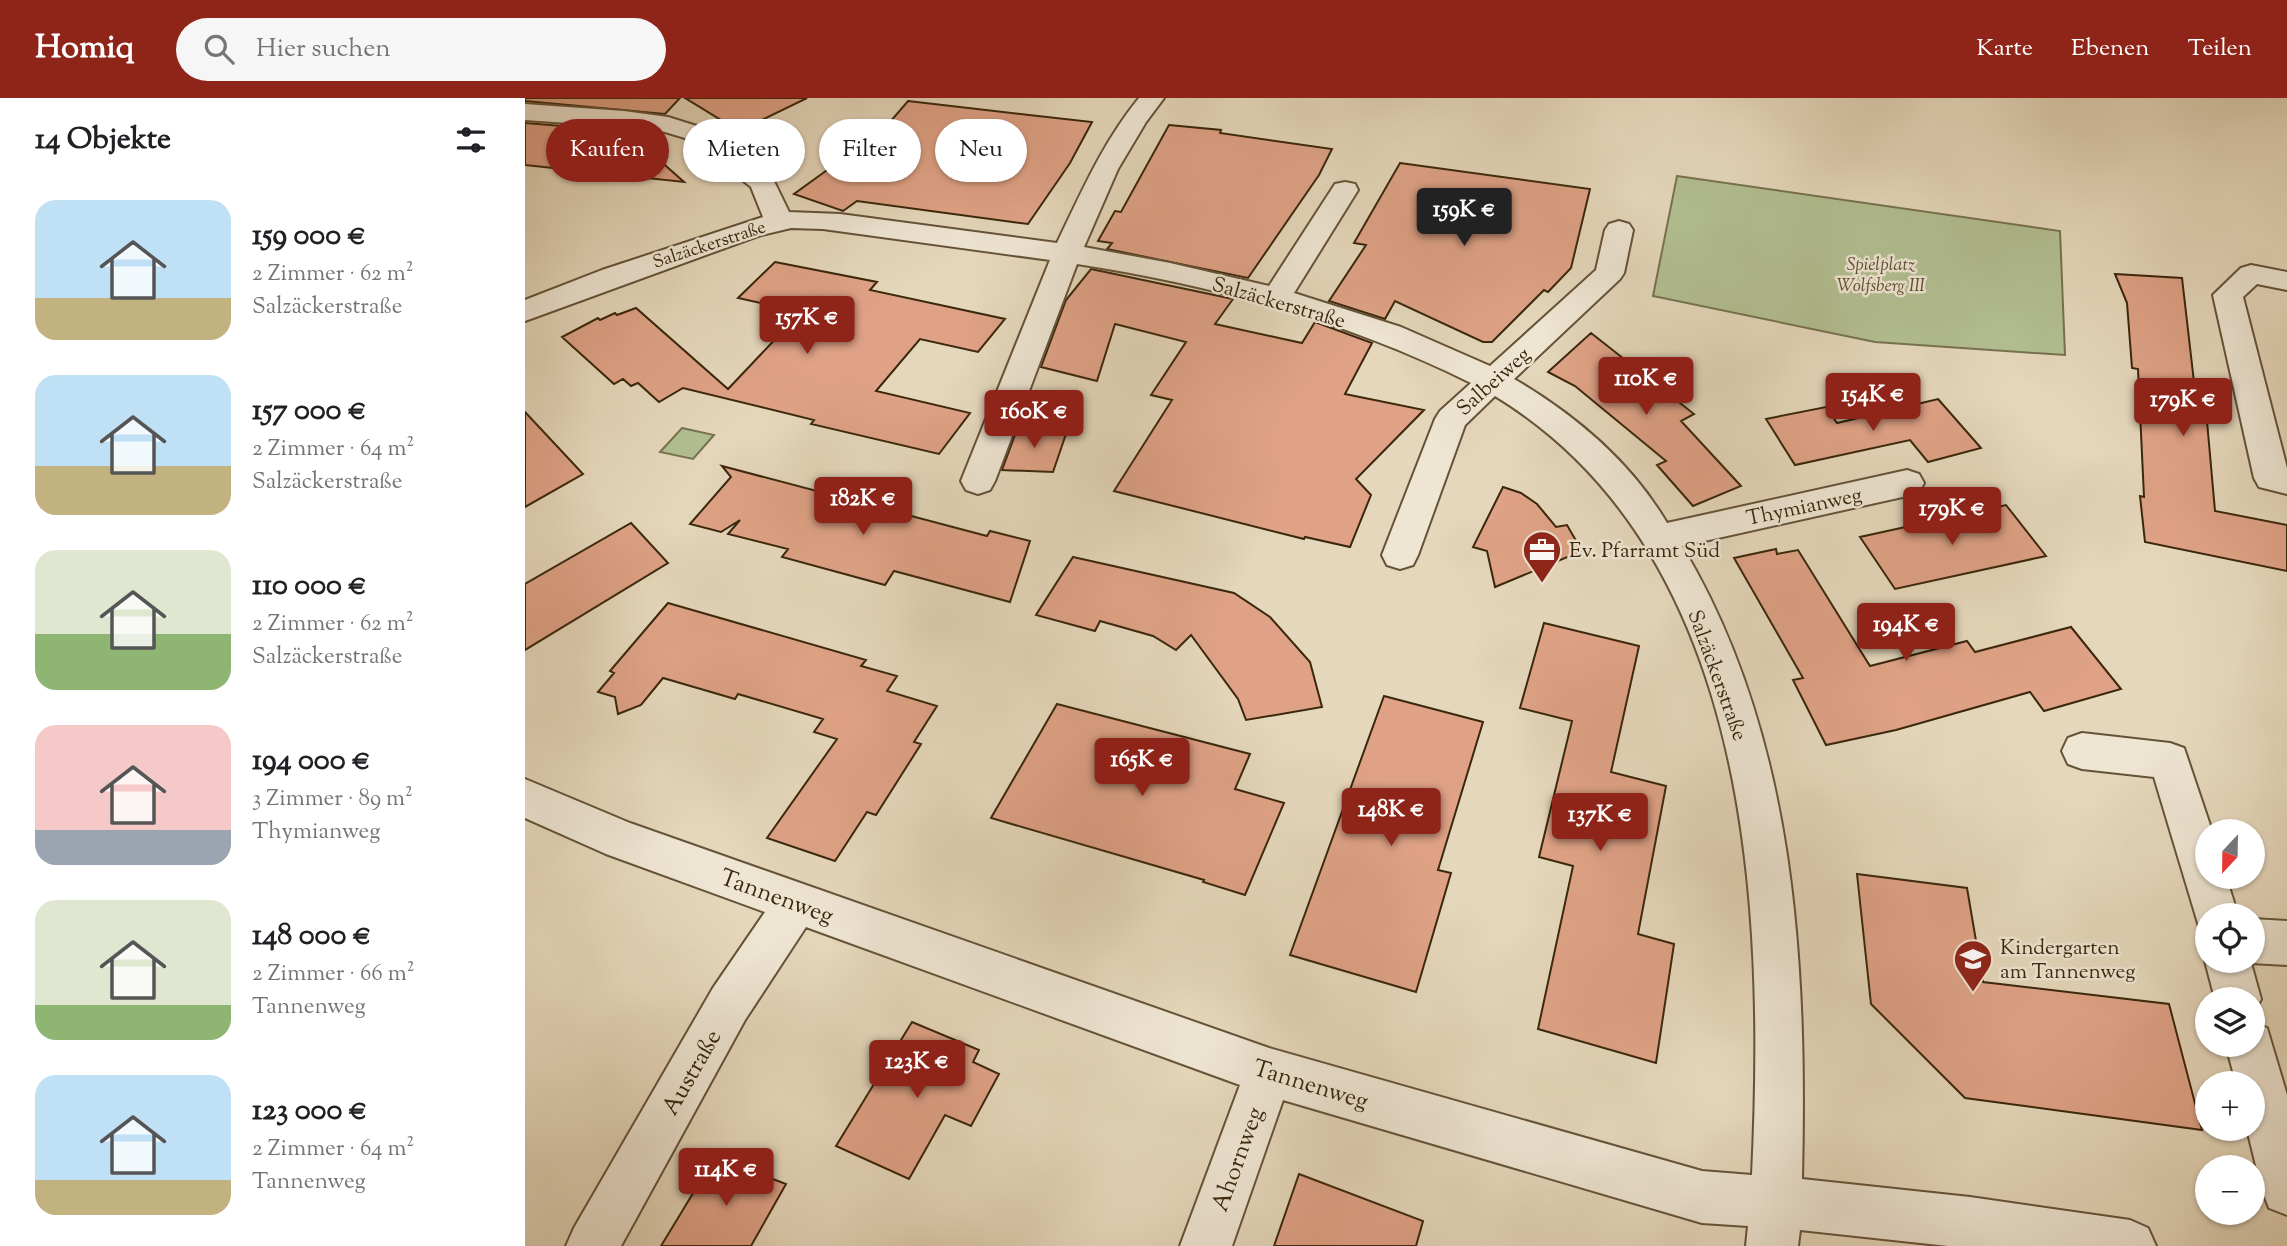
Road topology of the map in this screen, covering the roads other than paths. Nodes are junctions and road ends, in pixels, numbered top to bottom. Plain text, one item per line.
1 (1152, 98) edge
2 (525, 112) edge
3 (1345, 190) dead end
4 (779, 221) junction
5 (1619, 230) dead end
6 (1067, 253) junction
7 (2287, 281) edge
8 (1276, 299) junction
9 (525, 311) edge
10 (1493, 382) junction
11 (978, 481) dead end
12 (2287, 481) edge
13 (1907, 483) dead end
14 (1659, 538) junction
15 (1400, 555) dead end
16 (2082, 751) dead end
17 (525, 798) edge
18 (797, 903) junction
19 (2212, 903) edge
20 (2265, 942) edge
21 (2287, 943) edge
22 (2253, 1057) edge
23 (1269, 1072) junction
24 (2287, 1190) edge
25 (1775, 1223) edge
26 (592, 1246) edge
27 (1206, 1246) edge
28 (2130, 1246) edge

1 - 6 street
2 - 4 street
3 - 8 street
4 - 6 street, Salzäckerstraße
4 - 9 street, Salzäckerstraße
5 - 10 street, Salbeiweg
6 - 8 street, Salzäckerstraße
6 - 11 street
7 - 12 street
8 - 10 street, Salzäckerstraße
10 - 14 street, Salzäckerstraße
10 - 15 street, Salbeiweg
13 - 14 street, Thymianweg
14 - 25 street, Salzäckerstraße
16 - 19 street
17 - 18 street, Tannenweg
18 - 23 street, Tannenweg
18 - 26 street, Austraße
20 - 21 street
22 - 24 street
23 - 25 street, Tannenweg
23 - 27 street, Ahornweg
25 - 28 street, Tannenweg

